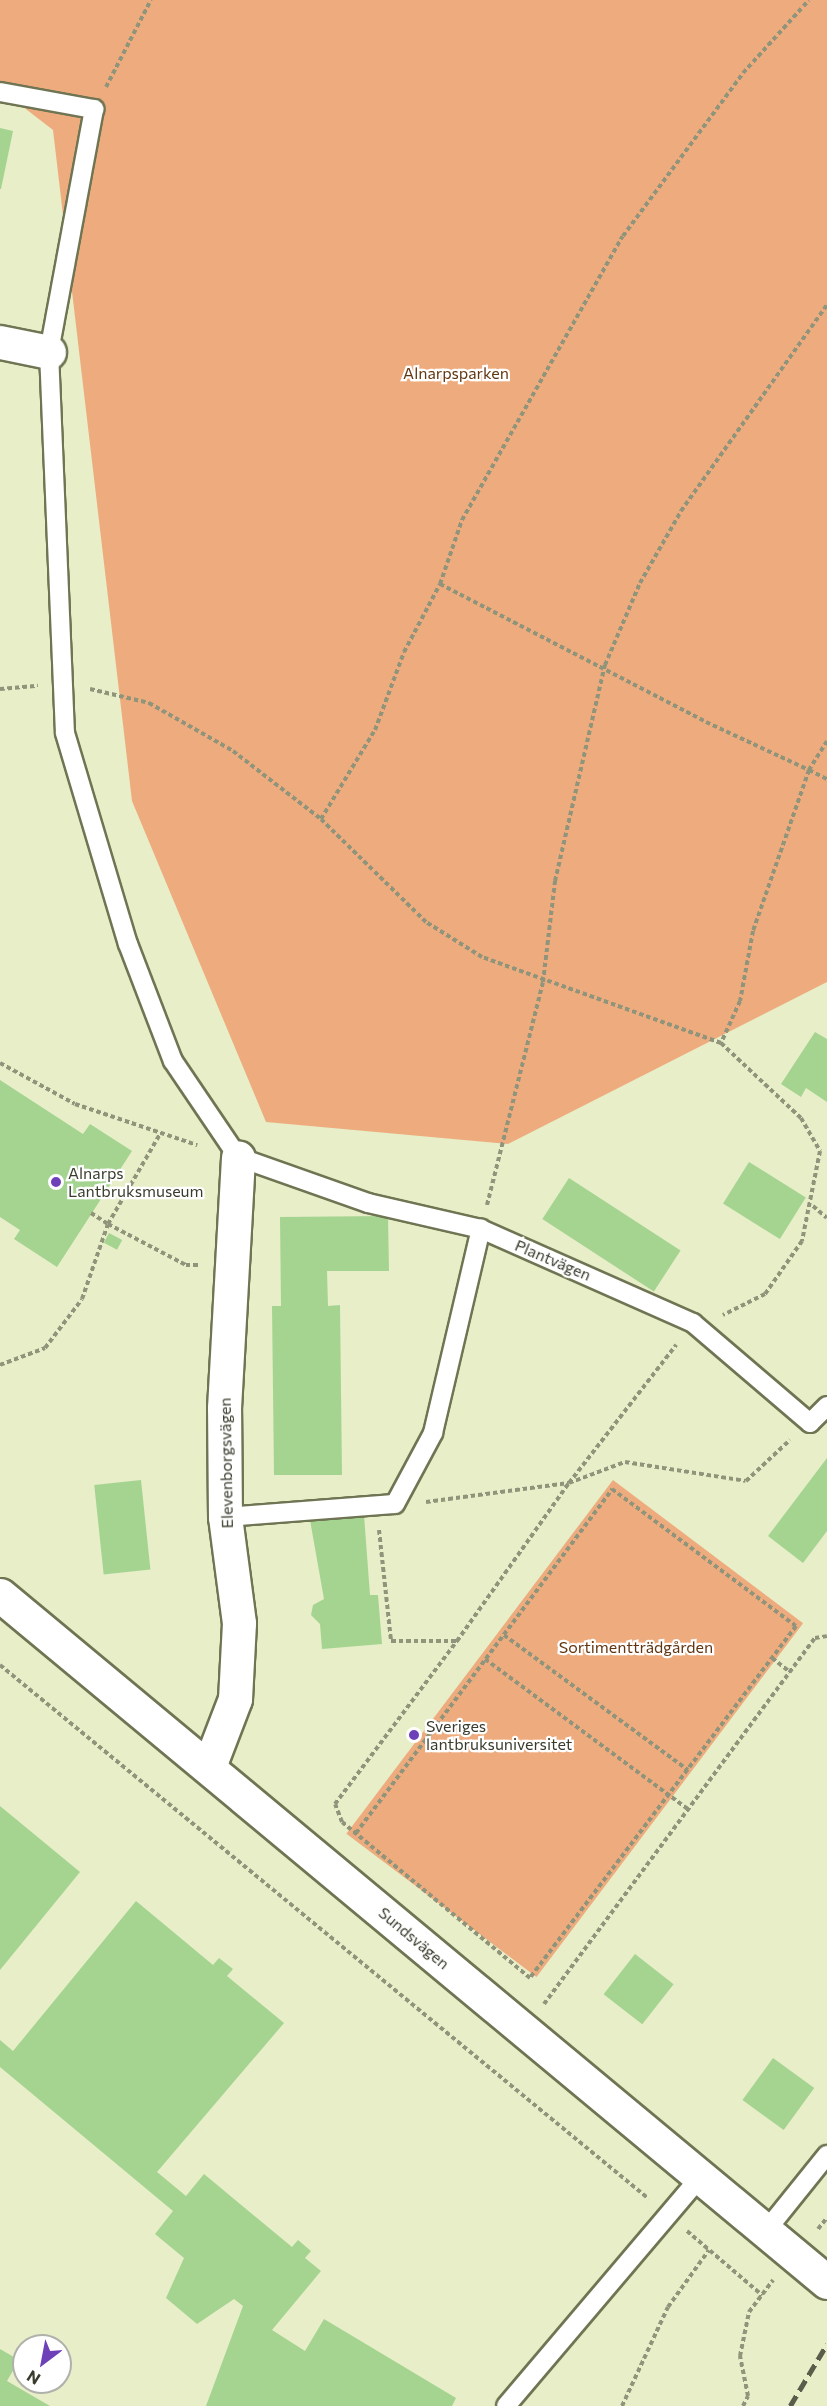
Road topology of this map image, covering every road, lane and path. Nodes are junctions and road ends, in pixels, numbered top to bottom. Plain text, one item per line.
1 (151, 0) edge
2 (809, 0) edge
3 (0, 92) edge
4 (94, 109) junction
5 (827, 305) edge
6 (0, 342) edge
7 (49, 352) junction
8 (440, 584) junction
9 (604, 670) junction
10 (64, 683) junction
11 (0, 689) edge
12 (827, 741) edge
13 (809, 770) junction
14 (827, 779) edge
15 (321, 819) junction
16 (543, 982) junction
17 (0, 1063) edge
18 (160, 1134) junction
19 (238, 1157) junction
20 (813, 1206) dead end
21 (91, 1213) dead end
22 (827, 1218) edge
23 (108, 1224) junction
24 (481, 1229) junction
25 (229, 1264) junction
26 (0, 1365) edge
27 (827, 1406) edge
28 (810, 1423) junction
29 (376, 1506) junction
30 (225, 1517) junction
31 (0, 1595) edge
32 (504, 1635) junction
33 (827, 1636) edge
34 (457, 1641) junction
35 (772, 1658) junction
36 (485, 1659) junction
37 (0, 1665) edge
38 (790, 1672) junction
39 (210, 1764) junction
40 (688, 1770) junction
41 (669, 1794) junction
42 (688, 1809) junction
43 (356, 1833) junction
44 (524, 2031) junction
45 (827, 2156) edge
46 (700, 2177) junction
47 (668, 2215) junction
48 (827, 2218) edge
49 (765, 2232) junction
50 (709, 2250) junction
51 (793, 2256) junction
52 (827, 2282) edge
53 (762, 2295) junction
54 (506, 2406) edge
55 (622, 2406) edge
56 (743, 2406) edge

1 - 4 path
2 - 8 path
3 - 4 lane
4 - 7 lane
5 - 9 path
6 - 7 street
7 - 10 lane
8 - 9 path
8 - 15 path
9 - 13 path
9 - 16 path
10 - 11 path
10 - 15 path
10 - 19 lane
12 - 13 path
13 - 14 path
13 - 16 path
15 - 16 path
16 - 24 path
17 - 18 path
18 - 19 path
18 - 23 path
19 - 24 lane, Plantvägen
19 - 25 street, Elevenborgsvägen
20 - 22 path
21 - 23 path
23 - 25 path
23 - 26 path
24 - 28 lane, Plantvägen
24 - 29 lane
25 - 30 street, Elevenborgsvägen
27 - 28 lane
28 - 34 path
29 - 30 lane
29 - 34 path
30 - 39 street, Elevenborgsvägen
31 - 39 street, Sundsvägen
32 - 35 path
32 - 36 path
32 - 40 path
33 - 38 path
34 - 43 path
35 - 38 path
35 - 40 path
36 - 41 path
36 - 43 path
37 - 47 path
38 - 42 path
39 - 44 street, Sundsvägen
40 - 41 path
41 - 42 path
41 - 43 path
42 - 44 path
44 - 46 street, Sundsvägen
45 - 49 lane
46 - 47 lane
46 - 49 street, Sundsvägen
47 - 50 path
47 - 54 lane
48 - 51 path
49 - 51 street, Sundsvägen
50 - 53 path
50 - 55 path
51 - 52 street, Sundsvägen
51 - 53 path
53 - 56 path

